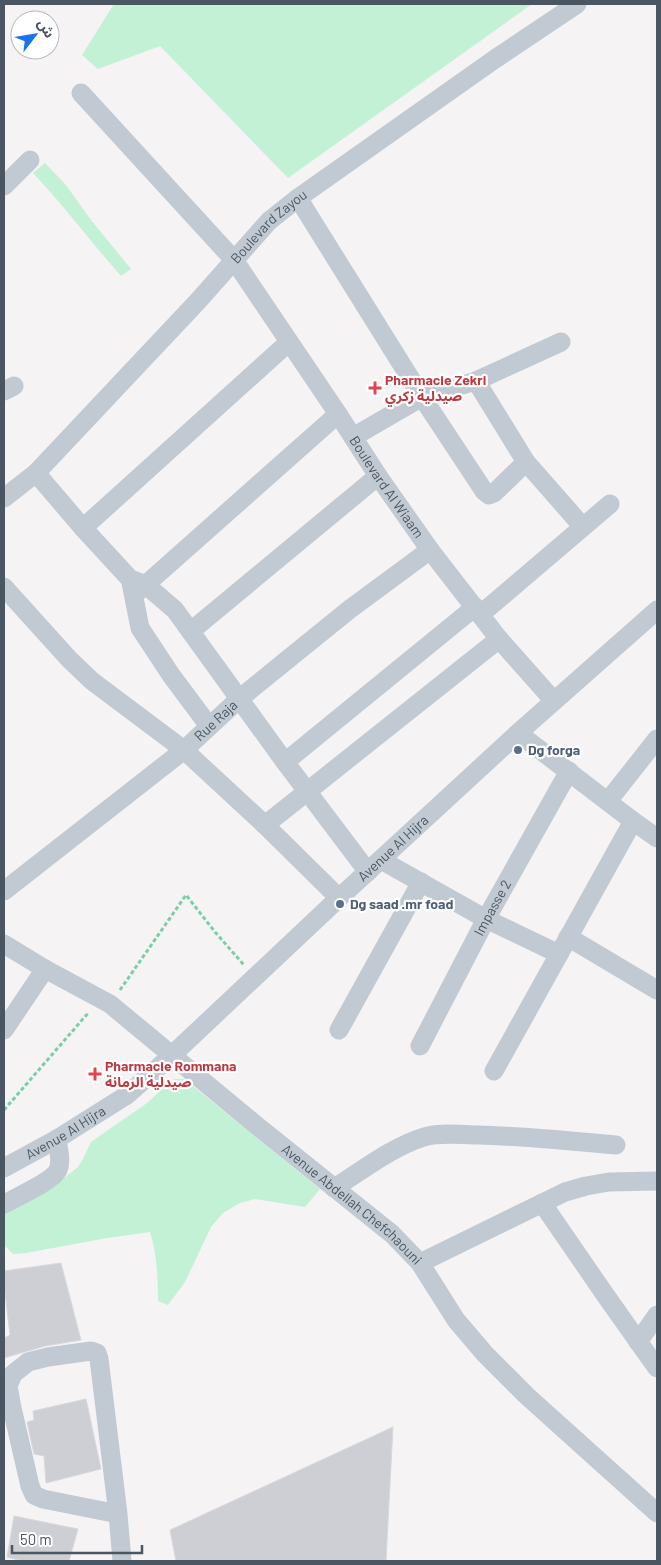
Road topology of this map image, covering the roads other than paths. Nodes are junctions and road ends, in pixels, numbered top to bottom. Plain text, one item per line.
1 (577, 4) edge
2 (81, 93) dead end
3 (30, 160) dead end
4 (4, 186) edge
5 (298, 198) junction
6 (234, 260) junction
7 (289, 342) junction
8 (561, 342) dead end
9 (476, 381) junction
10 (422, 397) junction
11 (338, 414) junction
12 (353, 438) junction
13 (526, 462) junction
14 (36, 473) junction
15 (378, 476) junction
16 (4, 498) edge
17 (610, 504) dead end
18 (583, 527) junction
19 (83, 528) junction
20 (430, 550) junction
21 (137, 586) junction
22 (4, 587) edge
23 (478, 610) junction
24 (657, 610) edge
25 (191, 631) junction
26 (499, 639) junction
27 (239, 699) junction
28 (554, 702) junction
29 (209, 726) junction
30 (518, 733) junction
31 (657, 739) edge
32 (184, 750) junction
33 (285, 762) junction
34 (569, 771) junction
35 (307, 792) junction
36 (608, 801) junction
37 (633, 821) junction
38 (265, 825) junction
39 (657, 838) edge
40 (374, 866) junction
41 (421, 882) junction
42 (4, 891) edge
43 (339, 898) junction
44 (486, 919) junction
45 (568, 937) junction
46 (4, 944) edge
47 (559, 954) junction
48 (45, 969) junction
49 (657, 990) edge
50 (4, 1030) edge
51 (339, 1030) dead end
52 (420, 1046) dead end
53 (171, 1056) junction
54 (494, 1072) dead end
55 (57, 1138) junction
56 (616, 1145) dead end
57 (4, 1168) edge
58 (657, 1181) edge
59 (334, 1188) junction
60 (542, 1203) junction
61 (4, 1204) edge
62 (420, 1263) junction
63 (657, 1315) edge
64 (638, 1342) junction
65 (657, 1368) edge
66 (657, 1513) edge
67 (118, 1514) junction
68 (122, 1561) edge

1 - 5 street, Boulevard Zayou
2 - 6 street, Boulevard Al Wiaam
3 - 4 street
5 - 6 street, Boulevard Zayou
5 - 10 street
6 - 7 street, Boulevard Al Wiaam
6 - 14 street, Boulevard Zayou
7 - 11 street, Boulevard Al Wiaam
7 - 19 street
8 - 9 street
9 - 10 street
9 - 13 street
10 - 12 street
10 - 13 street
11 - 12 street, Boulevard Al Wiaam
11 - 21 street
12 - 15 street, Boulevard Al Wiaam
13 - 18 street
14 - 16 street, Boulevard Zayou
14 - 19 street
15 - 20 street, Boulevard Al Wiaam
15 - 25 street
17 - 18 street
18 - 23 street
19 - 21 street
20 - 23 street, Boulevard Al Wiaam
20 - 27 street, Rue Raja
21 - 25 street
21 - 29 street
22 - 32 street
23 - 26 street, Boulevard Al Wiaam
23 - 33 street
24 - 28 street, Avenue Al Hijra
25 - 27 street
26 - 28 street, Boulevard Al Wiaam
26 - 35 street
27 - 29 street, Rue Raja
27 - 33 street
28 - 30 street, Avenue Al Hijra
29 - 32 street, Rue Raja
30 - 34 street
30 - 40 street, Avenue Al Hijra
31 - 36 street
32 - 38 street
32 - 42 street, Rue Raja
33 - 35 street
34 - 36 street
34 - 44 street, Impasse 2
35 - 38 street
35 - 40 street
36 - 37 street
37 - 39 street
37 - 45 street
38 - 43 street
40 - 41 street
40 - 43 street, Avenue Al Hijra
41 - 44 street
41 - 51 street
43 - 53 street, Avenue Al Hijra
44 - 47 street
44 - 52 street, Impasse 2
45 - 47 street
45 - 49 street
46 - 48 street, Avenue Abdellah Chefchaouni
47 - 54 street
48 - 50 street
48 - 53 street, Avenue Abdellah Chefchaouni
53 - 55 street, Avenue Al Hijra
53 - 59 street, Avenue Abdellah Chefchaouni
55 - 57 street, Avenue Al Hijra
55 - 61 street
56 - 59 street
58 - 60 street
59 - 62 street, Avenue Abdellah Chefchaouni
60 - 62 street
60 - 64 street
62 - 66 street, Avenue Abdellah Chefchaouni
63 - 64 street
64 - 65 street
67 - 67 street
67 - 68 street

